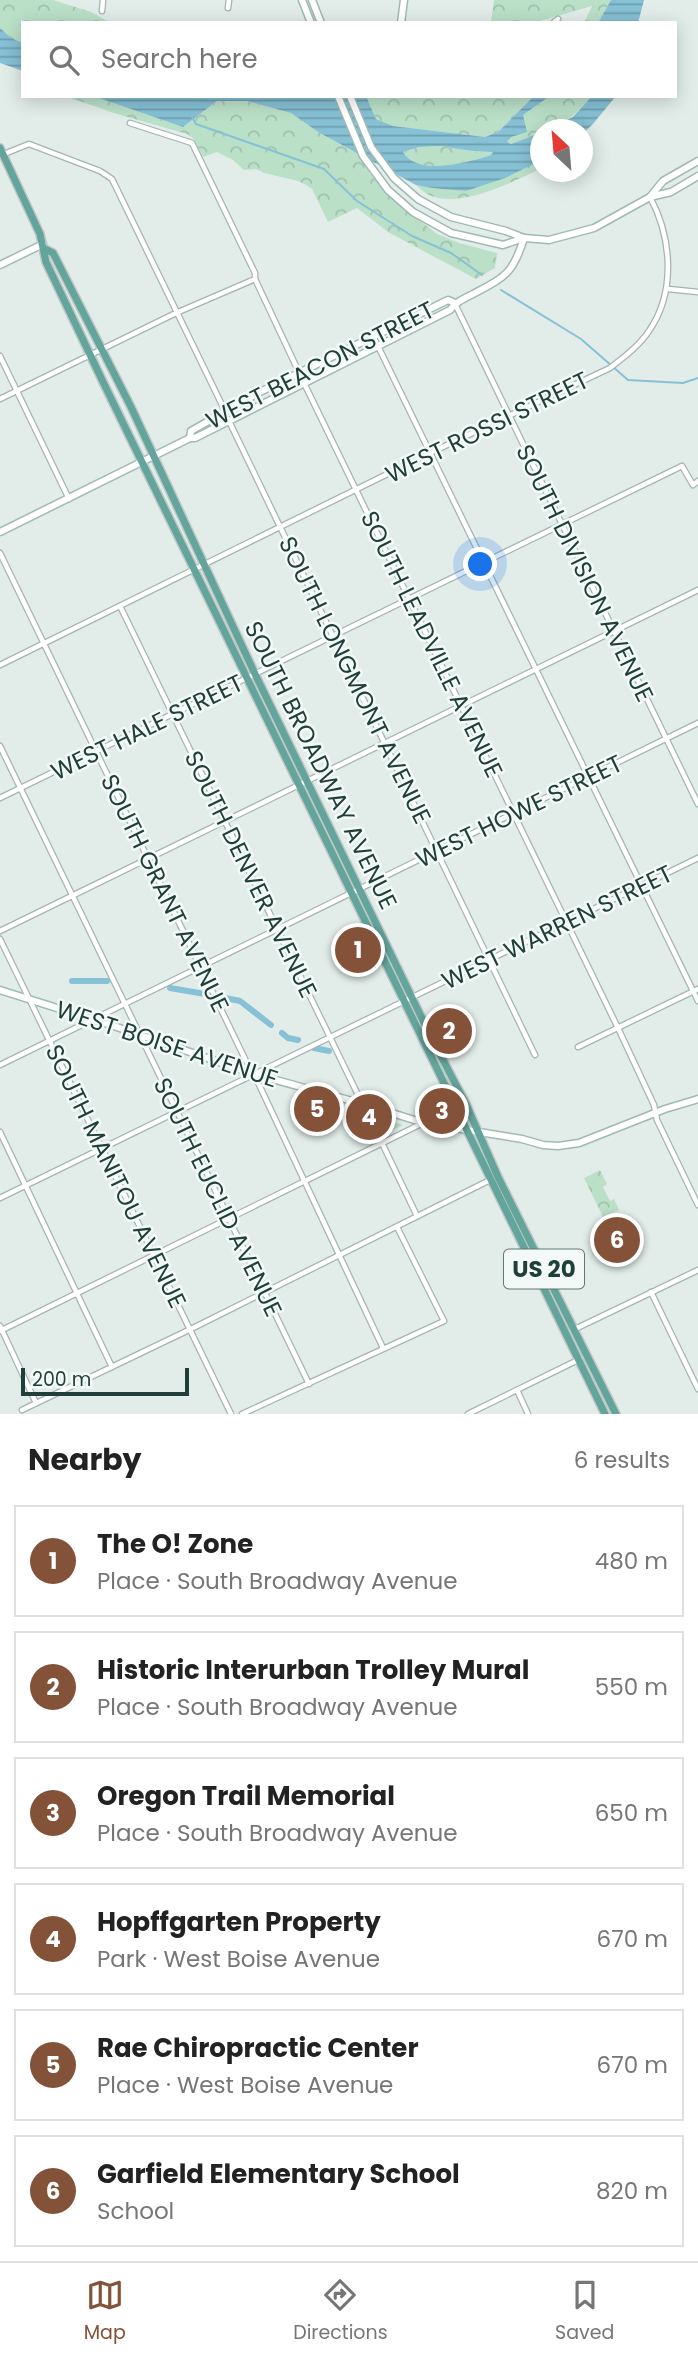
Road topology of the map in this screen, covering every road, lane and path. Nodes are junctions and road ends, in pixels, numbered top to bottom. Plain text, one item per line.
1 (103, 0) edge
2 (229, 0) edge
3 (302, 0) edge
4 (312, 0) edge
5 (404, 0) edge
6 (228, 8) dead end
7 (102, 10) dead end
8 (310, 21) edge
9 (320, 21) edge
10 (401, 21) edge
11 (339, 98) edge
12 (351, 98) edge
13 (130, 123) dead end
14 (1, 151) edge
15 (698, 161) edge
16 (698, 176) edge
17 (650, 197) junction
18 (524, 238) junction
19 (44, 247) junction
20 (0, 265) edge
21 (255, 279) junction
22 (668, 289) junction
23 (698, 292) edge
24 (455, 303) junction
25 (176, 313) junction
26 (373, 336) junction
27 (378, 346) junction
28 (101, 349) junction
29 (90, 355) junction
30 (0, 356) edge
31 (299, 373) junction
32 (304, 383) junction
33 (17, 391) junction
34 (0, 399) edge
35 (225, 411) junction
36 (509, 416) junction
37 (229, 420) junction
38 (190, 438) junction
39 (430, 453) junction
40 (154, 456) junction
41 (142, 462) junction
42 (698, 481) edge
43 (357, 491) junction
44 (69, 499) junction
45 (562, 524) junction
46 (281, 528) junction
47 (0, 532) edge
48 (0, 553) edge
49 (483, 562) junction
50 (205, 565) junction
51 (196, 570) junction
52 (698, 590) edge
53 (410, 598) junction
54 (120, 606) junction
55 (614, 631) junction
56 (334, 635) junction
57 (44, 644) junction
58 (0, 665) edge
59 (536, 669) junction
60 (255, 674) junction
61 (246, 678) junction
62 (462, 706) junction
63 (173, 714) junction
64 (698, 723) edge
65 (666, 739) junction
66 (386, 743) junction
67 (0, 746) edge
68 (96, 751) junction
69 (588, 777) junction
70 (308, 782) junction
71 (298, 786) junction
72 (21, 788) junction
73 (0, 798) edge
74 (698, 804) edge
75 (514, 813) junction
76 (225, 822) junction
77 (438, 850) junction
78 (698, 858) edge
79 (149, 859) junction
80 (641, 885) junction
81 (359, 889) junction
82 (350, 893) junction
83 (73, 896) junction
84 (566, 922) junction
85 (277, 929) junction
86 (0, 931) edge
87 (0, 939) edge
88 (490, 959) junction
89 (201, 966) junction
90 (0, 990) edge
91 (696, 990) edge
92 (412, 997) junction
93 (29, 999) junction
94 (698, 1001) edge
95 (403, 1002) junction
96 (125, 1004) junction
97 (93, 1019) junction
98 (618, 1028) junction
99 (140, 1035) junction
100 (330, 1037) junction
101 (50, 1041) junction
102 (579, 1047) dead end
103 (535, 1055) dead end
104 (0, 1065) edge
105 (254, 1074) junction
106 (698, 1099) edge
107 (363, 1104) junction
108 (177, 1112) junction
109 (656, 1113) junction
110 (424, 1123) junction
111 (466, 1130) junction
112 (0, 1132) edge
113 (478, 1133) junction
114 (382, 1143) junction
115 (102, 1149) junction
116 (494, 1178) junction
117 (305, 1181) junction
118 (26, 1186) junction
119 (0, 1198) edge
120 (698, 1205) edge
121 (417, 1216) junction
122 (229, 1218) junction
123 (397, 1227) junction
124 (154, 1255) junction
125 (340, 1255) junction
126 (698, 1269) edge
127 (264, 1292) junction
128 (651, 1292) junction
129 (78, 1293) junction
130 (1, 1329) edge
131 (574, 1329) junction
132 (190, 1330) junction
133 (566, 1334) junction
134 (383, 1348) junction
135 (587, 1356) junction
136 (578, 1360) junction
137 (112, 1367) junction
138 (309, 1384) junction
139 (698, 1389) edge
140 (517, 1390) junction
141 (36, 1403) junction
142 (22, 1410) dead end
143 (231, 1414) edge
144 (242, 1414) edge
145 (468, 1414) edge
146 (528, 1414) edge
147 (605, 1414) edge
148 (616, 1414) edge

1 - 7 street
2 - 6 street
3 - 8 street
4 - 9 street
5 - 10 street
11 - 18 street
12 - 18 street
13 - 21 street, SOUTH LEADVILLE AVENUE
14 - 19 main road, SOUTH BROADWAY AVENUE / US 20
14 - 25 street
15 - 17 street
16 - 17 street
17 - 18 street
17 - 22 street, WEST ROSSI STREET
18 - 24 street, WEST BEACON STREET
19 - 20 street
19 - 28 main road, SOUTH BROADWAY AVENUE / US 20
19 - 29 main road, SOUTH BROADWAY AVENUE / US 20
21 - 25 street
21 - 31 street, SOUTH LEADVILLE AVENUE
22 - 23 street
22 - 36 street, WEST ROSSI STREET
24 - 26 street, WEST BEACON STREET
24 - 27 street, WEST BEACON STREET
24 - 36 street, SOUTH DIVISION AVENUE
25 - 28 street
25 - 35 street
26 - 27 street
26 - 31 street, WEST BEACON STREET
27 - 32 street, WEST BEACON STREET
27 - 39 street
28 - 29 street
28 - 40 main road, SOUTH BROADWAY AVENUE / US 20
29 - 33 street
29 - 41 main road, SOUTH BROADWAY AVENUE / US 20
30 - 33 street
31 - 32 street, SOUTH LEADVILLE AVENUE
31 - 35 street, WEST BEACON STREET
32 - 37 street, WEST BEACON STREET
32 - 43 street, SOUTH LEADVILLE AVENUE
33 - 34 street
33 - 44 street
35 - 38 street, WEST BEACON STREET
36 - 39 street, WEST ROSSI STREET
36 - 45 street, SOUTH DIVISION AVENUE
37 - 38 street, WEST BEACON STREET
37 - 46 street, SOUTH LONGMONT AVENUE
38 - 40 street, WEST BEACON STREET
39 - 43 street, WEST ROSSI STREET
39 - 49 street
40 - 41 street, WEST BEACON STREET
40 - 50 main road, SOUTH BROADWAY AVENUE / US 20
41 - 44 street, WEST BEACON STREET
41 - 51 main road, SOUTH BROADWAY AVENUE / US 20
42 - 45 street, WEST HALE STREET
43 - 46 street, WEST ROSSI STREET
43 - 53 street, SOUTH LEADVILLE AVENUE
44 - 47 street, WEST BEACON STREET
45 - 49 street, WEST HALE STREET
45 - 55 street, SOUTH DIVISION AVENUE
46 - 50 street, WEST ROSSI STREET
46 - 56 street, SOUTH LONGMONT AVENUE
48 - 57 street, SOUTH GRANT AVENUE
49 - 53 street, WEST HALE STREET
49 - 59 street
50 - 51 street, WEST ROSSI STREET
50 - 60 main road, SOUTH BROADWAY AVENUE / US 20
51 - 54 street, WEST ROSSI STREET
51 - 61 main road, SOUTH BROADWAY AVENUE / US 20
52 - 55 street
53 - 56 street, WEST HALE STREET
53 - 62 street, SOUTH LEADVILLE AVENUE
54 - 57 street, WEST ROSSI STREET
54 - 63 street, SOUTH DENVER AVENUE
55 - 59 street
55 - 65 street, SOUTH DIVISION AVENUE
56 - 60 street, WEST HALE STREET
56 - 66 street, SOUTH LONGMONT AVENUE
57 - 58 street, WEST ROSSI STREET
57 - 68 street, SOUTH GRANT AVENUE
59 - 62 street
59 - 69 street
60 - 61 street, WEST HALE STREET
60 - 70 main road, SOUTH BROADWAY AVENUE / US 20
61 - 63 street, WEST HALE STREET
61 - 71 main road, SOUTH BROADWAY AVENUE / US 20
62 - 66 street
62 - 75 street, SOUTH LEADVILLE AVENUE
63 - 68 street, WEST HALE STREET
63 - 76 street, SOUTH DENVER AVENUE
64 - 65 street, WEST HOWE STREET
65 - 69 street, WEST HOWE STREET
65 - 74 street, SOUTH DIVISION AVENUE
66 - 70 street
66 - 77 street, SOUTH LONGMONT AVENUE
67 - 72 street, SOUTH EUCLID AVENUE
68 - 72 street, WEST HALE STREET
68 - 79 street, SOUTH GRANT AVENUE
69 - 75 street, WEST HOWE STREET
69 - 80 street
70 - 71 street
70 - 81 main road, SOUTH BROADWAY AVENUE / US 20
71 - 76 street
71 - 82 main road, SOUTH BROADWAY AVENUE / US 20
72 - 73 street, WEST HALE STREET
72 - 83 street, SOUTH EUCLID AVENUE
75 - 77 street, WEST HOWE STREET
75 - 84 street, SOUTH LEADVILLE AVENUE
76 - 79 street
76 - 85 street, SOUTH DENVER AVENUE
77 - 81 street, WEST HOWE STREET
77 - 88 street, SOUTH LONGMONT AVENUE
78 - 80 street, WEST WARREN STREET
79 - 83 street
79 - 89 street, SOUTH GRANT AVENUE
80 - 84 street, WEST WARREN STREET
80 - 91 street
81 - 82 street, WEST HOWE STREET
81 - 92 main road, SOUTH BROADWAY AVENUE / US 20
82 - 85 street, WEST HOWE STREET
82 - 95 main road, SOUTH BROADWAY AVENUE / US 20
83 - 86 street
83 - 96 street, SOUTH EUCLID AVENUE
84 - 88 street, WEST WARREN STREET
84 - 98 street, SOUTH LEADVILLE AVENUE
85 - 89 street, WEST HOWE STREET
85 - 100 street, SOUTH DENVER AVENUE
87 - 93 street, SOUTH MANITOU AVENUE
88 - 92 street, WEST WARREN STREET
88 - 103 street, SOUTH LONGMONT AVENUE
89 - 96 street, WEST HOWE STREET
89 - 105 street, SOUTH GRANT AVENUE
90 - 93 street, WEST BOISE AVENUE
91 - 94 street
91 - 98 street
92 - 95 street, WEST WARREN STREET
92 - 113 main road, SOUTH BROADWAY AVENUE / US 20
93 - 97 street, WEST BOISE AVENUE
93 - 101 street, SOUTH MANITOU AVENUE
95 - 100 street, WEST WARREN STREET
95 - 111 main road, SOUTH BROADWAY AVENUE / US 20
96 - 97 street, WEST HOWE STREET
96 - 99 street, SOUTH EUCLID AVENUE
97 - 99 street, WEST BOISE AVENUE
97 - 101 street, WEST HOWE STREET
98 - 102 street
98 - 109 street, SOUTH LEADVILLE AVENUE
99 - 105 street, WEST BOISE AVENUE
99 - 108 street, SOUTH EUCLID AVENUE
100 - 105 street, WEST WARREN STREET
100 - 107 street, SOUTH DENVER AVENUE
101 - 104 street, WEST HOWE STREET
101 - 115 street, SOUTH MANITOU AVENUE
105 - 107 street, WEST BOISE AVENUE
105 - 108 street, WEST WARREN STREET
105 - 117 street, SOUTH GRANT AVENUE
106 - 109 street, WEST BOISE AVENUE
107 - 110 street, WEST BOISE AVENUE
108 - 115 street, WEST WARREN STREET
108 - 122 street, SOUTH EUCLID AVENUE
109 - 113 street, WEST BOISE AVENUE
109 - 120 street, SOUTH LEADVILLE AVENUE
110 - 111 street, WEST BOISE AVENUE
110 - 114 street
111 - 113 street, WEST BOISE AVENUE
111 - 116 main road, SOUTH BROADWAY AVENUE / US 20
112 - 118 street
113 - 116 main road, SOUTH BROADWAY AVENUE / US 20
114 - 117 street
114 - 121 street
115 - 118 street, WEST WARREN STREET
115 - 124 street, SOUTH MANITOU AVENUE
116 - 121 street
116 - 131 main road, SOUTH BROADWAY AVENUE / US 20
116 - 133 main road, SOUTH BROADWAY AVENUE / US 20
117 - 122 street
117 - 125 street, SOUTH GRANT AVENUE
118 - 119 street, WEST WARREN STREET
118 - 129 street
121 - 123 street
122 - 124 street
122 - 127 street, SOUTH EUCLID AVENUE
123 - 125 street
123 - 134 street
124 - 129 street
124 - 132 street, SOUTH MANITOU AVENUE
125 - 127 street
125 - 134 street, SOUTH GRANT AVENUE
126 - 128 street
127 - 132 street
127 - 138 street, SOUTH EUCLID AVENUE
128 - 131 street
128 - 139 street
129 - 130 street
129 - 137 street
130 - 141 street
131 - 133 street
131 - 135 main road, SOUTH BROADWAY AVENUE / US 20
132 - 137 street
132 - 143 street, SOUTH MANITOU AVENUE
133 - 136 main road, SOUTH BROADWAY AVENUE / US 20
134 - 138 street
135 - 136 street
135 - 148 main road, SOUTH BROADWAY AVENUE / US 20
136 - 140 street
136 - 147 main road, SOUTH BROADWAY AVENUE / US 20
137 - 141 street
138 - 144 street
140 - 145 street
140 - 146 street
141 - 142 street

